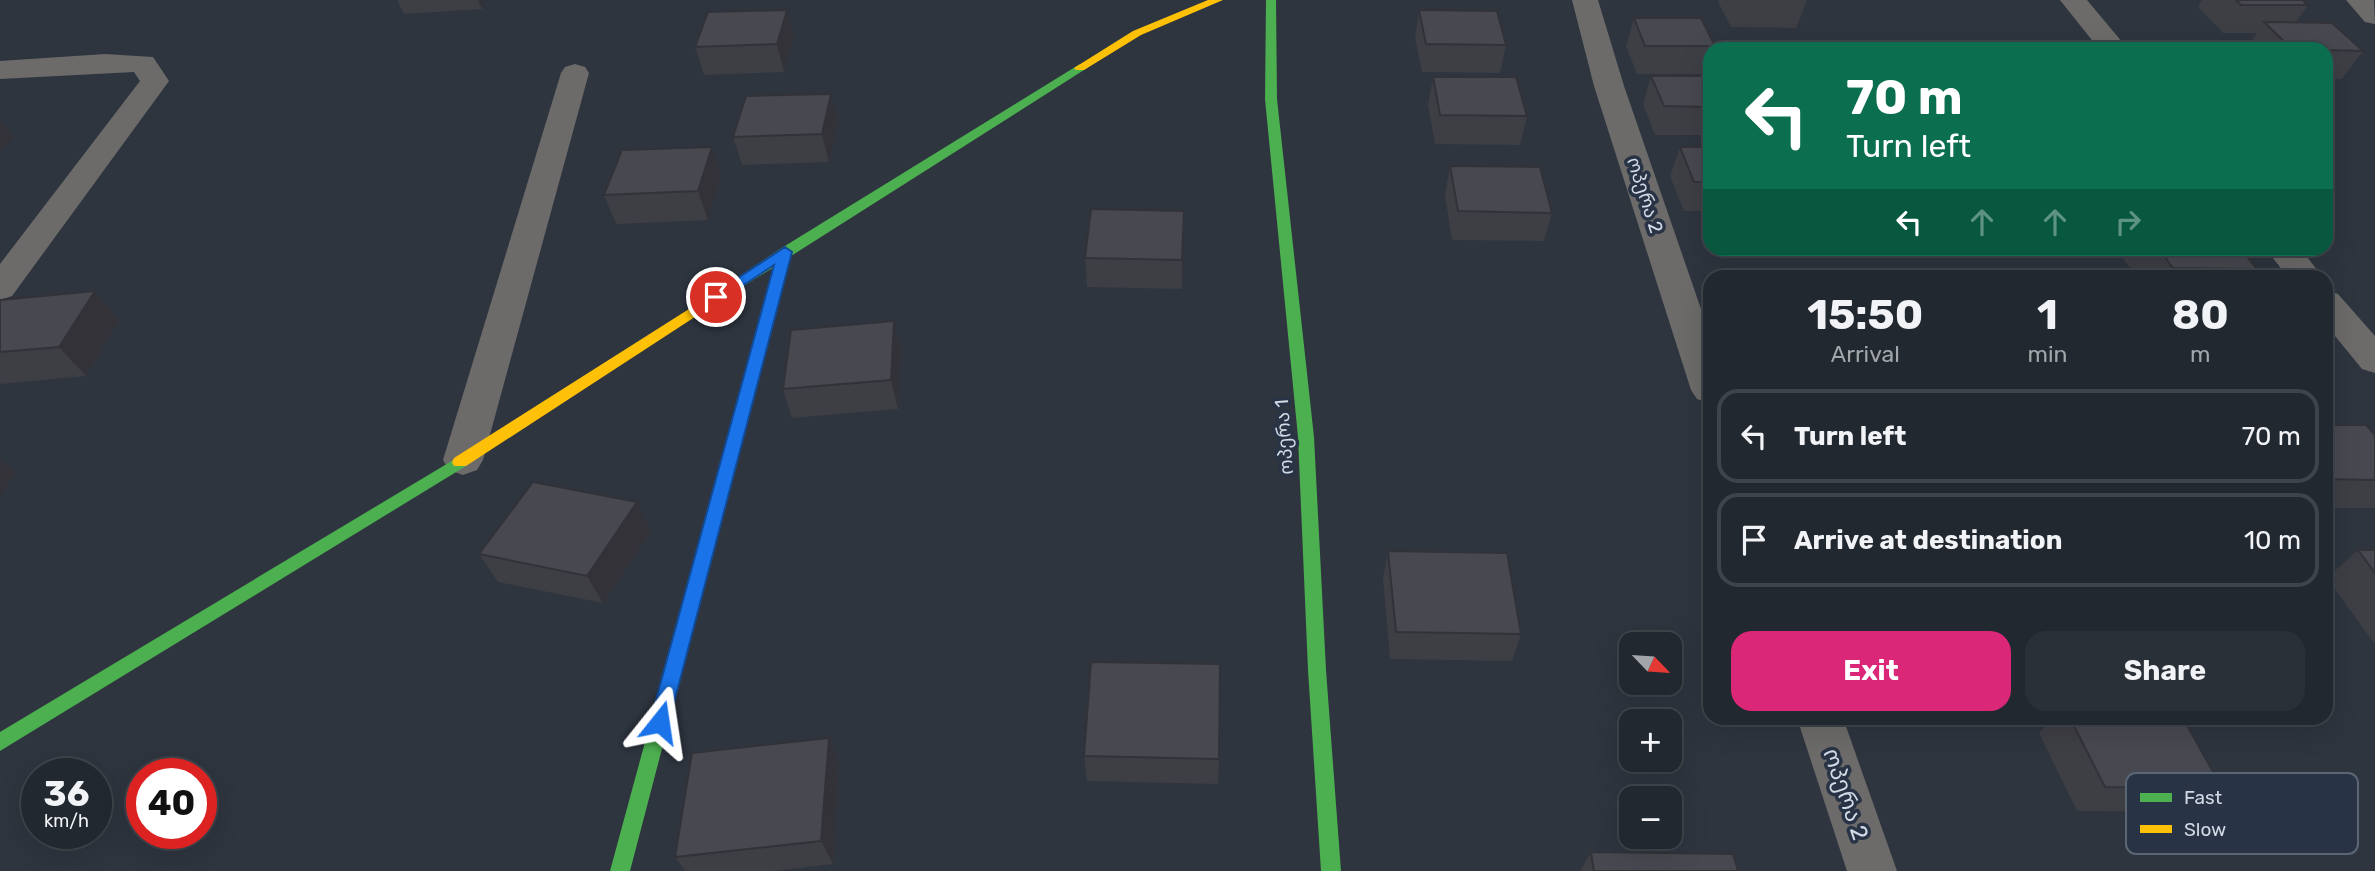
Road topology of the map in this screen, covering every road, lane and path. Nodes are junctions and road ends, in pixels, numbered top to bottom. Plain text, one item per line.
1 (1218, 0) edge
2 (1271, 0) edge
3 (1585, 0) edge
4 (2073, 0) edge
5 (2359, 0) edge
6 (2375, 16) edge
7 (2108, 42) edge
8 (0, 69) edge
9 (575, 73) dead end
10 (785, 252) junction
11 (2288, 256) edge
12 (2300, 270) edge
13 (0, 288) edge
14 (2333, 310) edge
15 (2375, 360) edge
16 (1703, 369) edge
17 (463, 460) junction
18 (1823, 725) edge
19 (0, 742) edge
20 (620, 871) edge
21 (1331, 871) edge
22 (1872, 871) edge

1 - 10 street
2 - 21 street, ოპერა 1
3 - 16 street, ოპერა 2
4 - 7 street
5 - 6 street
8 - 13 street
9 - 17 street
10 - 17 street
10 - 20 street
11 - 12 street
14 - 15 street
17 - 19 street
18 - 22 street, ოპერა 2

